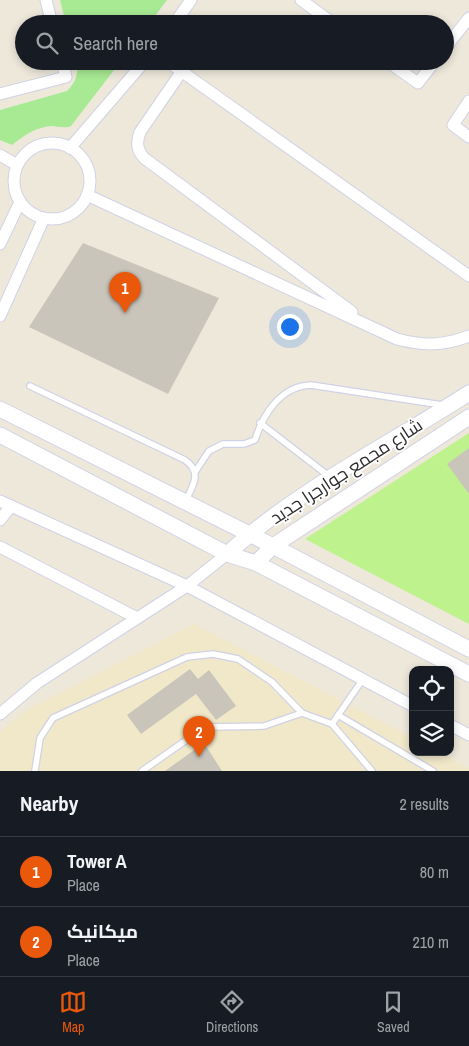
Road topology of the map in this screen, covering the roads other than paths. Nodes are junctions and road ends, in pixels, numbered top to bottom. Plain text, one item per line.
1 (46, 0) edge
2 (191, 0) edge
3 (301, 0) edge
4 (50, 15) edge
5 (180, 15) edge
6 (322, 15) edge
7 (469, 18) edge
8 (454, 37) edge
9 (64, 70) edge
10 (137, 70) edge
11 (399, 70) edge
12 (428, 70) edge
13 (182, 71) joint
14 (0, 94) edge
15 (469, 102) edge
16 (469, 138) edge
17 (70, 148) junction
18 (0, 155) edge
19 (17, 165) junction
20 (87, 195) junction
21 (20, 202) junction
22 (44, 218) junction
23 (0, 244) edge
24 (469, 276) edge
25 (0, 316) edge
26 (372, 326) junction
27 (469, 336) edge
28 (30, 386) dead end
29 (469, 393) edge
30 (448, 406) junction
31 (0, 409) edge
32 (469, 417) edge
33 (260, 423) junction
34 (0, 435) edge
35 (196, 472) junction
36 (332, 478) junction
37 (185, 502) junction
38 (5, 503) edge
39 (0, 520) edge
40 (249, 534) junction
41 (273, 546) junction
42 (0, 547) edge
43 (227, 554) junction
44 (256, 563) junction
45 (187, 586) junction
46 (137, 618) junction
47 (469, 649) edge
48 (469, 674) edge
49 (363, 679) junction
50 (409, 704) edge
51 (302, 713) junction
52 (0, 714) edge
53 (338, 715) junction
54 (332, 724) junction
55 (454, 727) edge
56 (469, 735) edge
57 (35, 771) edge
58 (142, 771) edge
59 (372, 771) edge
60 (433, 771) edge

1 - 4 street
2 - 5 street
3 - 6 street
7 - 8 street
9 - 14 street
10 - 17 street
11 - 12 street
13 - 24 street
13 - 26 street
15 - 16 street
17 - 19 street
17 - 20 street
18 - 19 street
19 - 21 street
20 - 22 street
20 - 26 street
21 - 22 street
21 - 23 street
22 - 25 street
26 - 27 street
28 - 35 lane
29 - 30 street, شارع مجمع جوارجرا جديد
30 - 33 lane
30 - 36 street, شارع مجمع جوارجرا جديد
31 - 37 street
32 - 41 street, شارع مجمع جوارجرا جديد
33 - 35 lane
33 - 36 lane
34 - 43 street
35 - 37 lane
36 - 40 street, شارع مجمع جوارجرا جديد
37 - 40 street
38 - 39 street
38 - 45 street
40 - 41 street
40 - 43 street, شارع مجمع جوارجرا جديد
41 - 44 street, شارع مجمع جوارجرا جديد
41 - 47 street
42 - 46 street
43 - 44 street
43 - 45 street
44 - 48 street
45 - 46 street
45 - 49 street
46 - 52 street
49 - 50 street
49 - 53 lane
51 - 54 lane
51 - 57 lane
51 - 58 lane
53 - 54 lane
53 - 60 lane
54 - 59 lane
55 - 56 street

